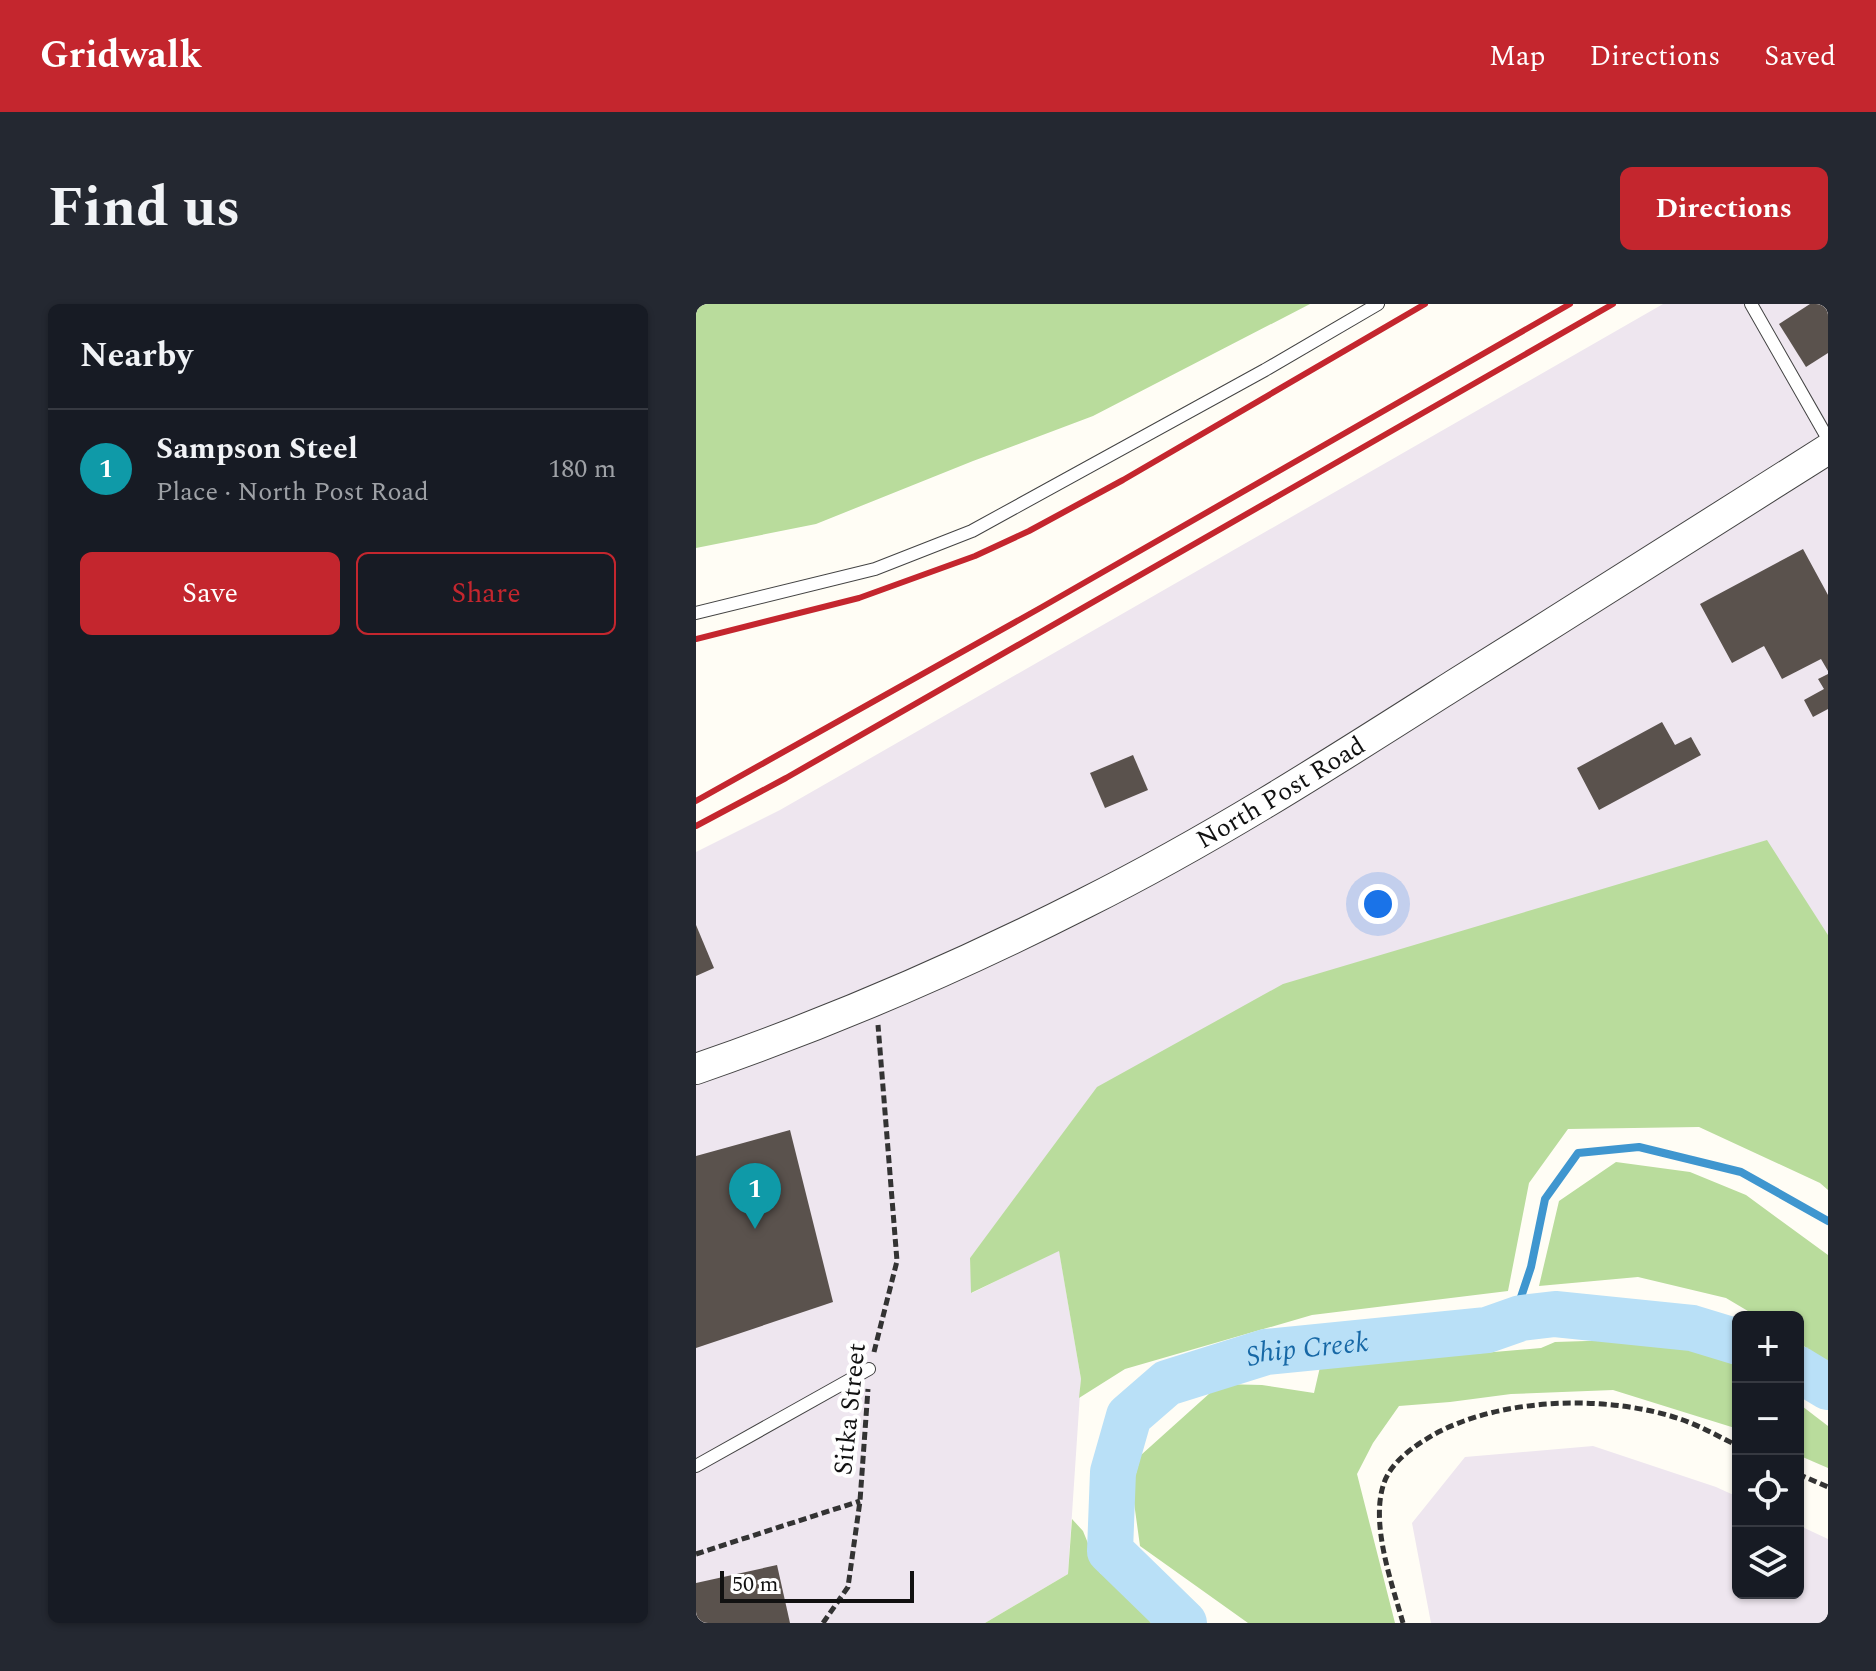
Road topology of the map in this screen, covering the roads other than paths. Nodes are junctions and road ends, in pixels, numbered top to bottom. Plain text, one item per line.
1 (1378, 304) edge
2 (1751, 304) edge
3 (1828, 439) edge
4 (1828, 449) edge
5 (696, 613) edge
6 (696, 1069) edge
7 (869, 1369) road end
8 (696, 1466) edge

1 - 5 lane
2 - 3 lane
4 - 6 street, North Post Road
7 - 8 lane

